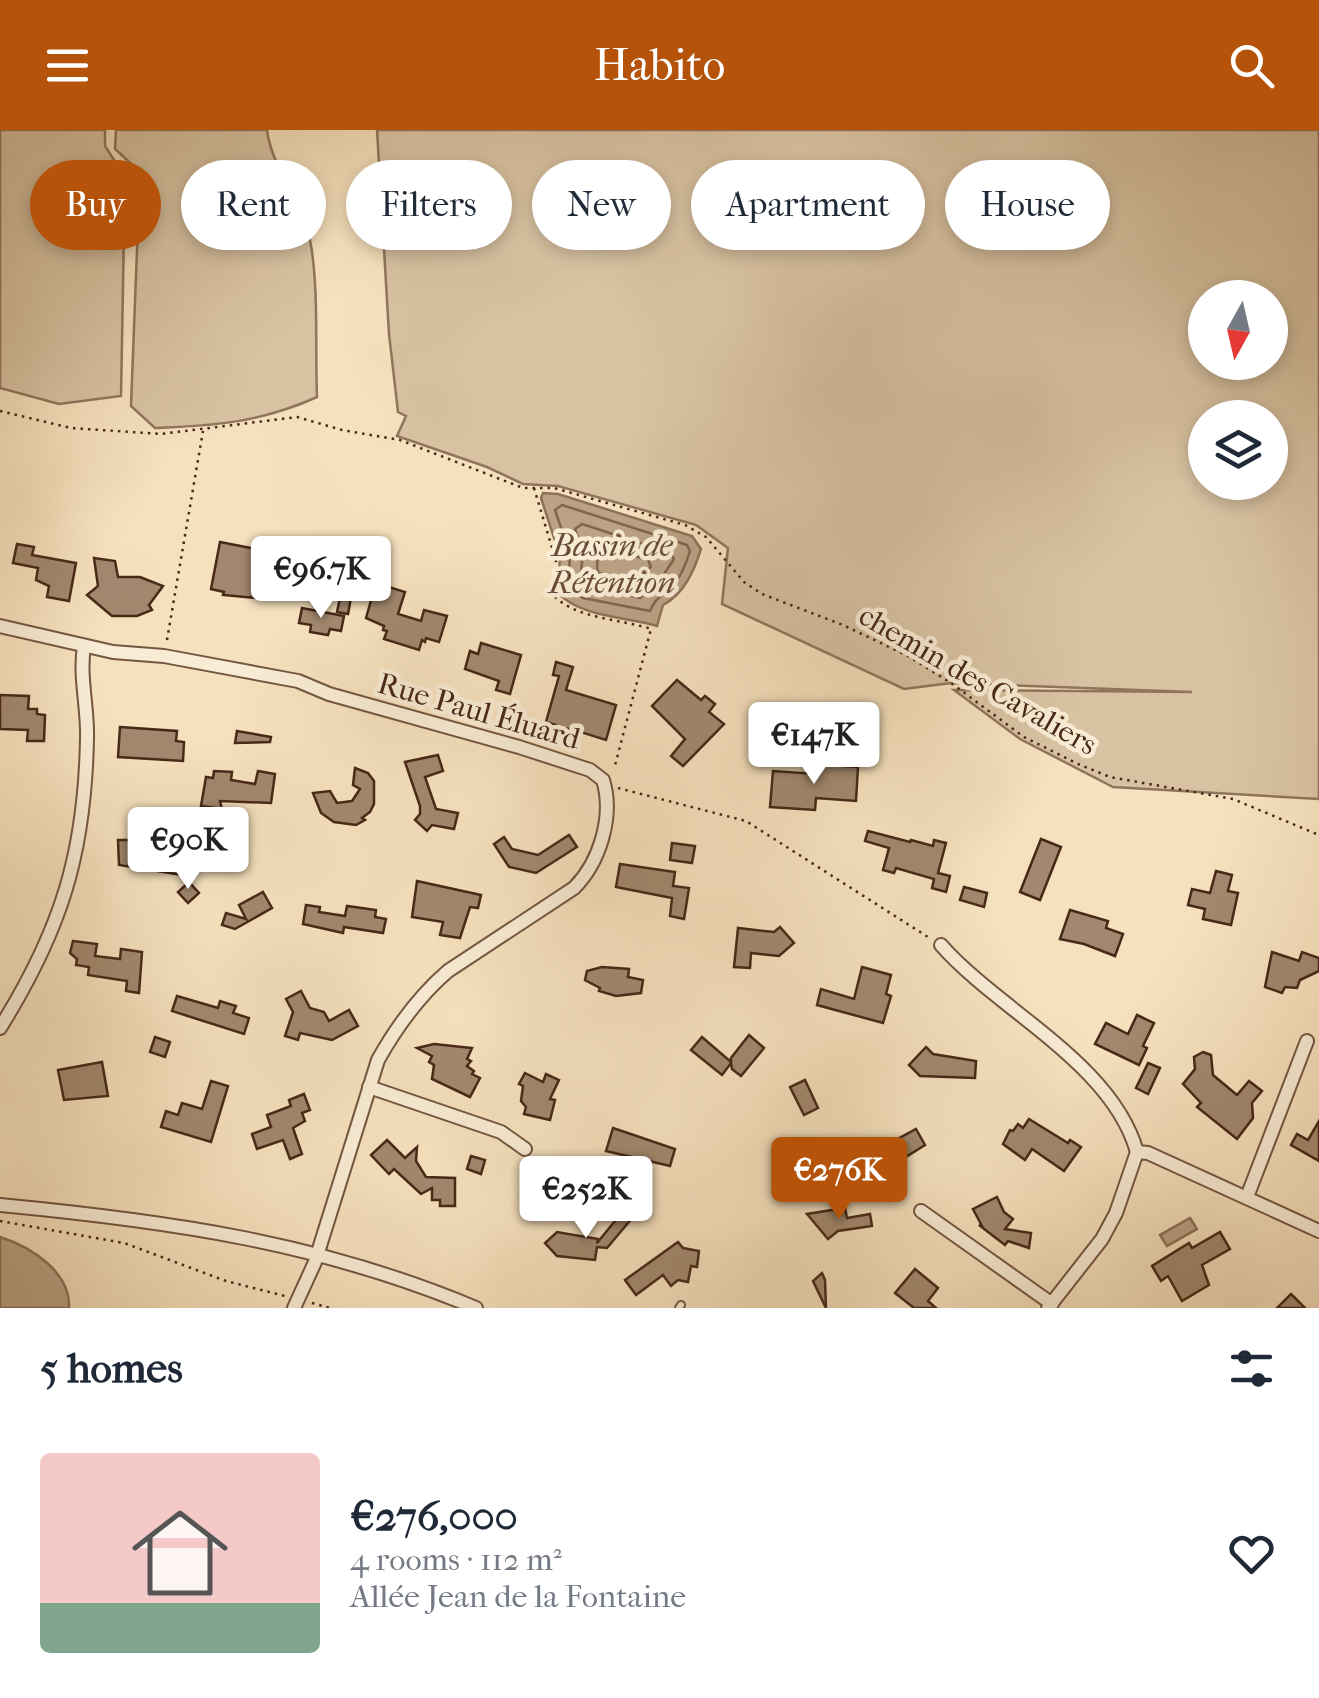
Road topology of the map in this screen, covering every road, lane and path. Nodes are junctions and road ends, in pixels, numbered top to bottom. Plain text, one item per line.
1 (0, 412) edge
2 (202, 431) junction
3 (534, 488) junction
4 (0, 626) edge
5 (84, 646) junction
6 (164, 656) junction
7 (604, 783) junction
8 (1319, 834) edge
9 (941, 945) joint
10 (0, 1028) edge
11 (1307, 1041) dead end
12 (369, 1088) junction
13 (525, 1149) dead end
14 (1137, 1152) junction
15 (1247, 1197) junction
16 (0, 1204) edge
17 (921, 1211) dead end
18 (0, 1221) edge
19 (1319, 1230) edge
20 (317, 1254) junction
21 (295, 1304) edge
22 (1050, 1306) edge
23 (330, 1308) edge
24 (476, 1308) edge

1 - 2 path, chemin des Cavaliers
2 - 3 path, chemin des Cavaliers
2 - 6 path
3 - 7 path
3 - 8 path, chemin des Cavaliers
4 - 5 street, Rue Paul Éluard
5 - 6 street, Rue Paul Éluard
5 - 10 street
6 - 7 street, Rue Paul Éluard
7 - 9 path
7 - 12 street, Rue Paul Éluard
9 - 14 street
11 - 15 street
12 - 13 street
12 - 20 street, Rue Paul Éluard
14 - 15 street
14 - 22 street
15 - 19 street
16 - 20 street
17 - 22 street
18 - 21 path
20 - 21 street, Rue Paul Éluard
20 - 24 street
21 - 23 path

